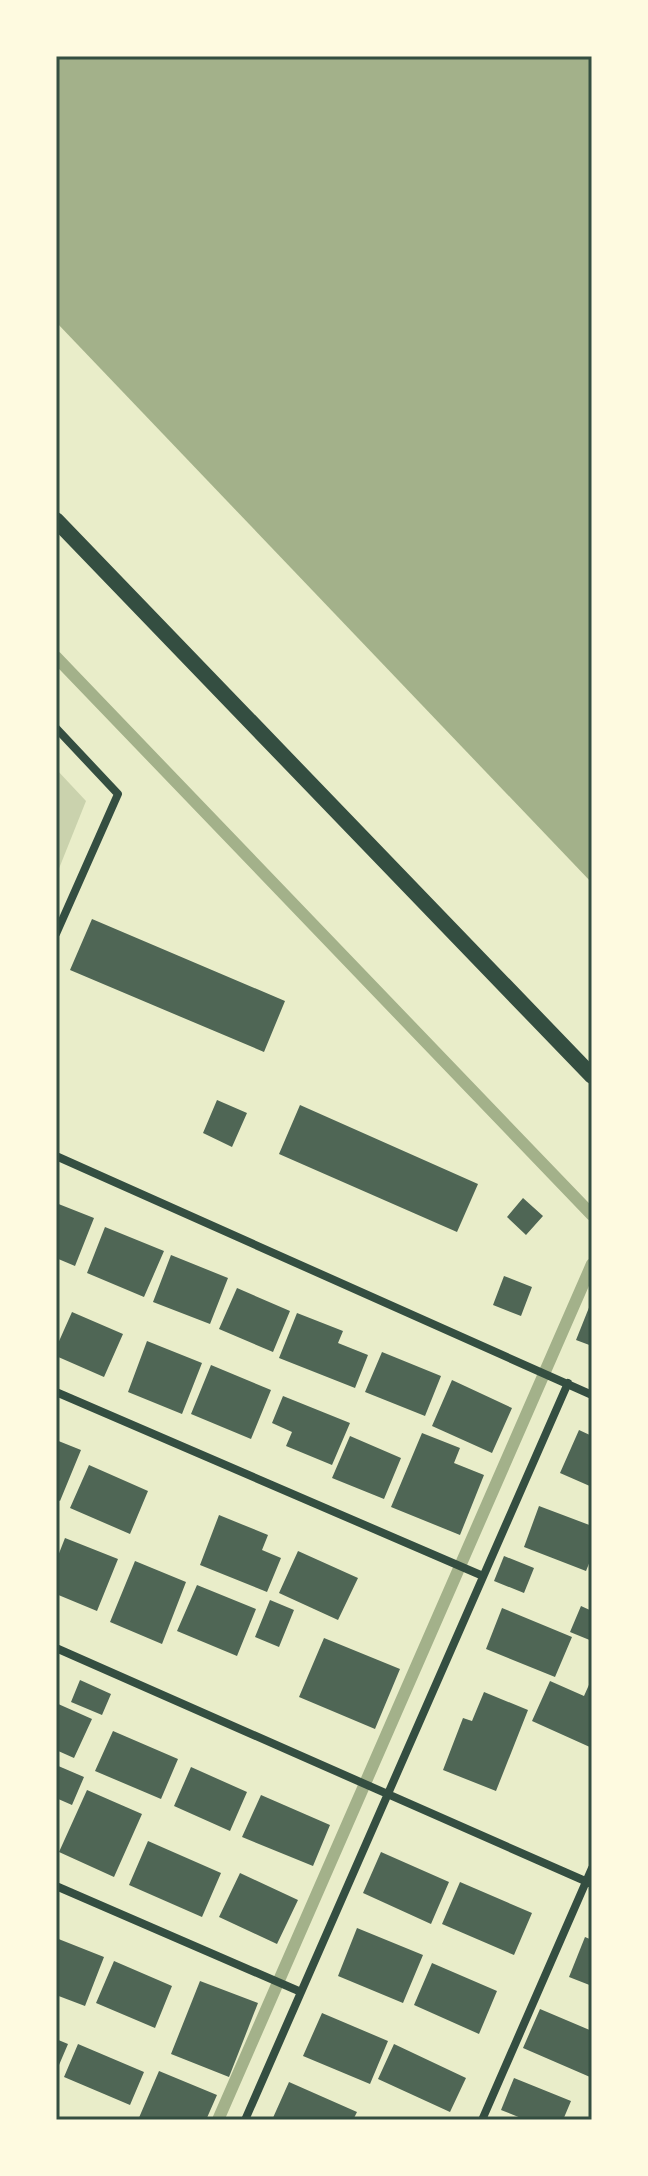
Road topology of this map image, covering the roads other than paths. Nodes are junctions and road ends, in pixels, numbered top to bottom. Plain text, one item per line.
1 (56, 520) edge
2 (56, 728) edge
3 (56, 934) edge
4 (592, 1076) edge
5 (56, 1156) edge
6 (568, 1383) junction
7 (56, 1392) edge
8 (592, 1395) edge
9 (483, 1576) junction
10 (56, 1648) edge
11 (388, 1794) junction
12 (592, 1868) edge
13 (589, 1883) edge
14 (56, 1886) edge
15 (301, 1992) junction
16 (245, 2120) edge
17 (482, 2120) edge

1 - 4 main road
2 - 3 street
5 - 6 street
6 - 8 street
6 - 9 street
7 - 9 street
9 - 11 street
10 - 11 street
11 - 13 street
11 - 15 street
12 - 13 street
13 - 17 street
14 - 15 street
15 - 16 street

